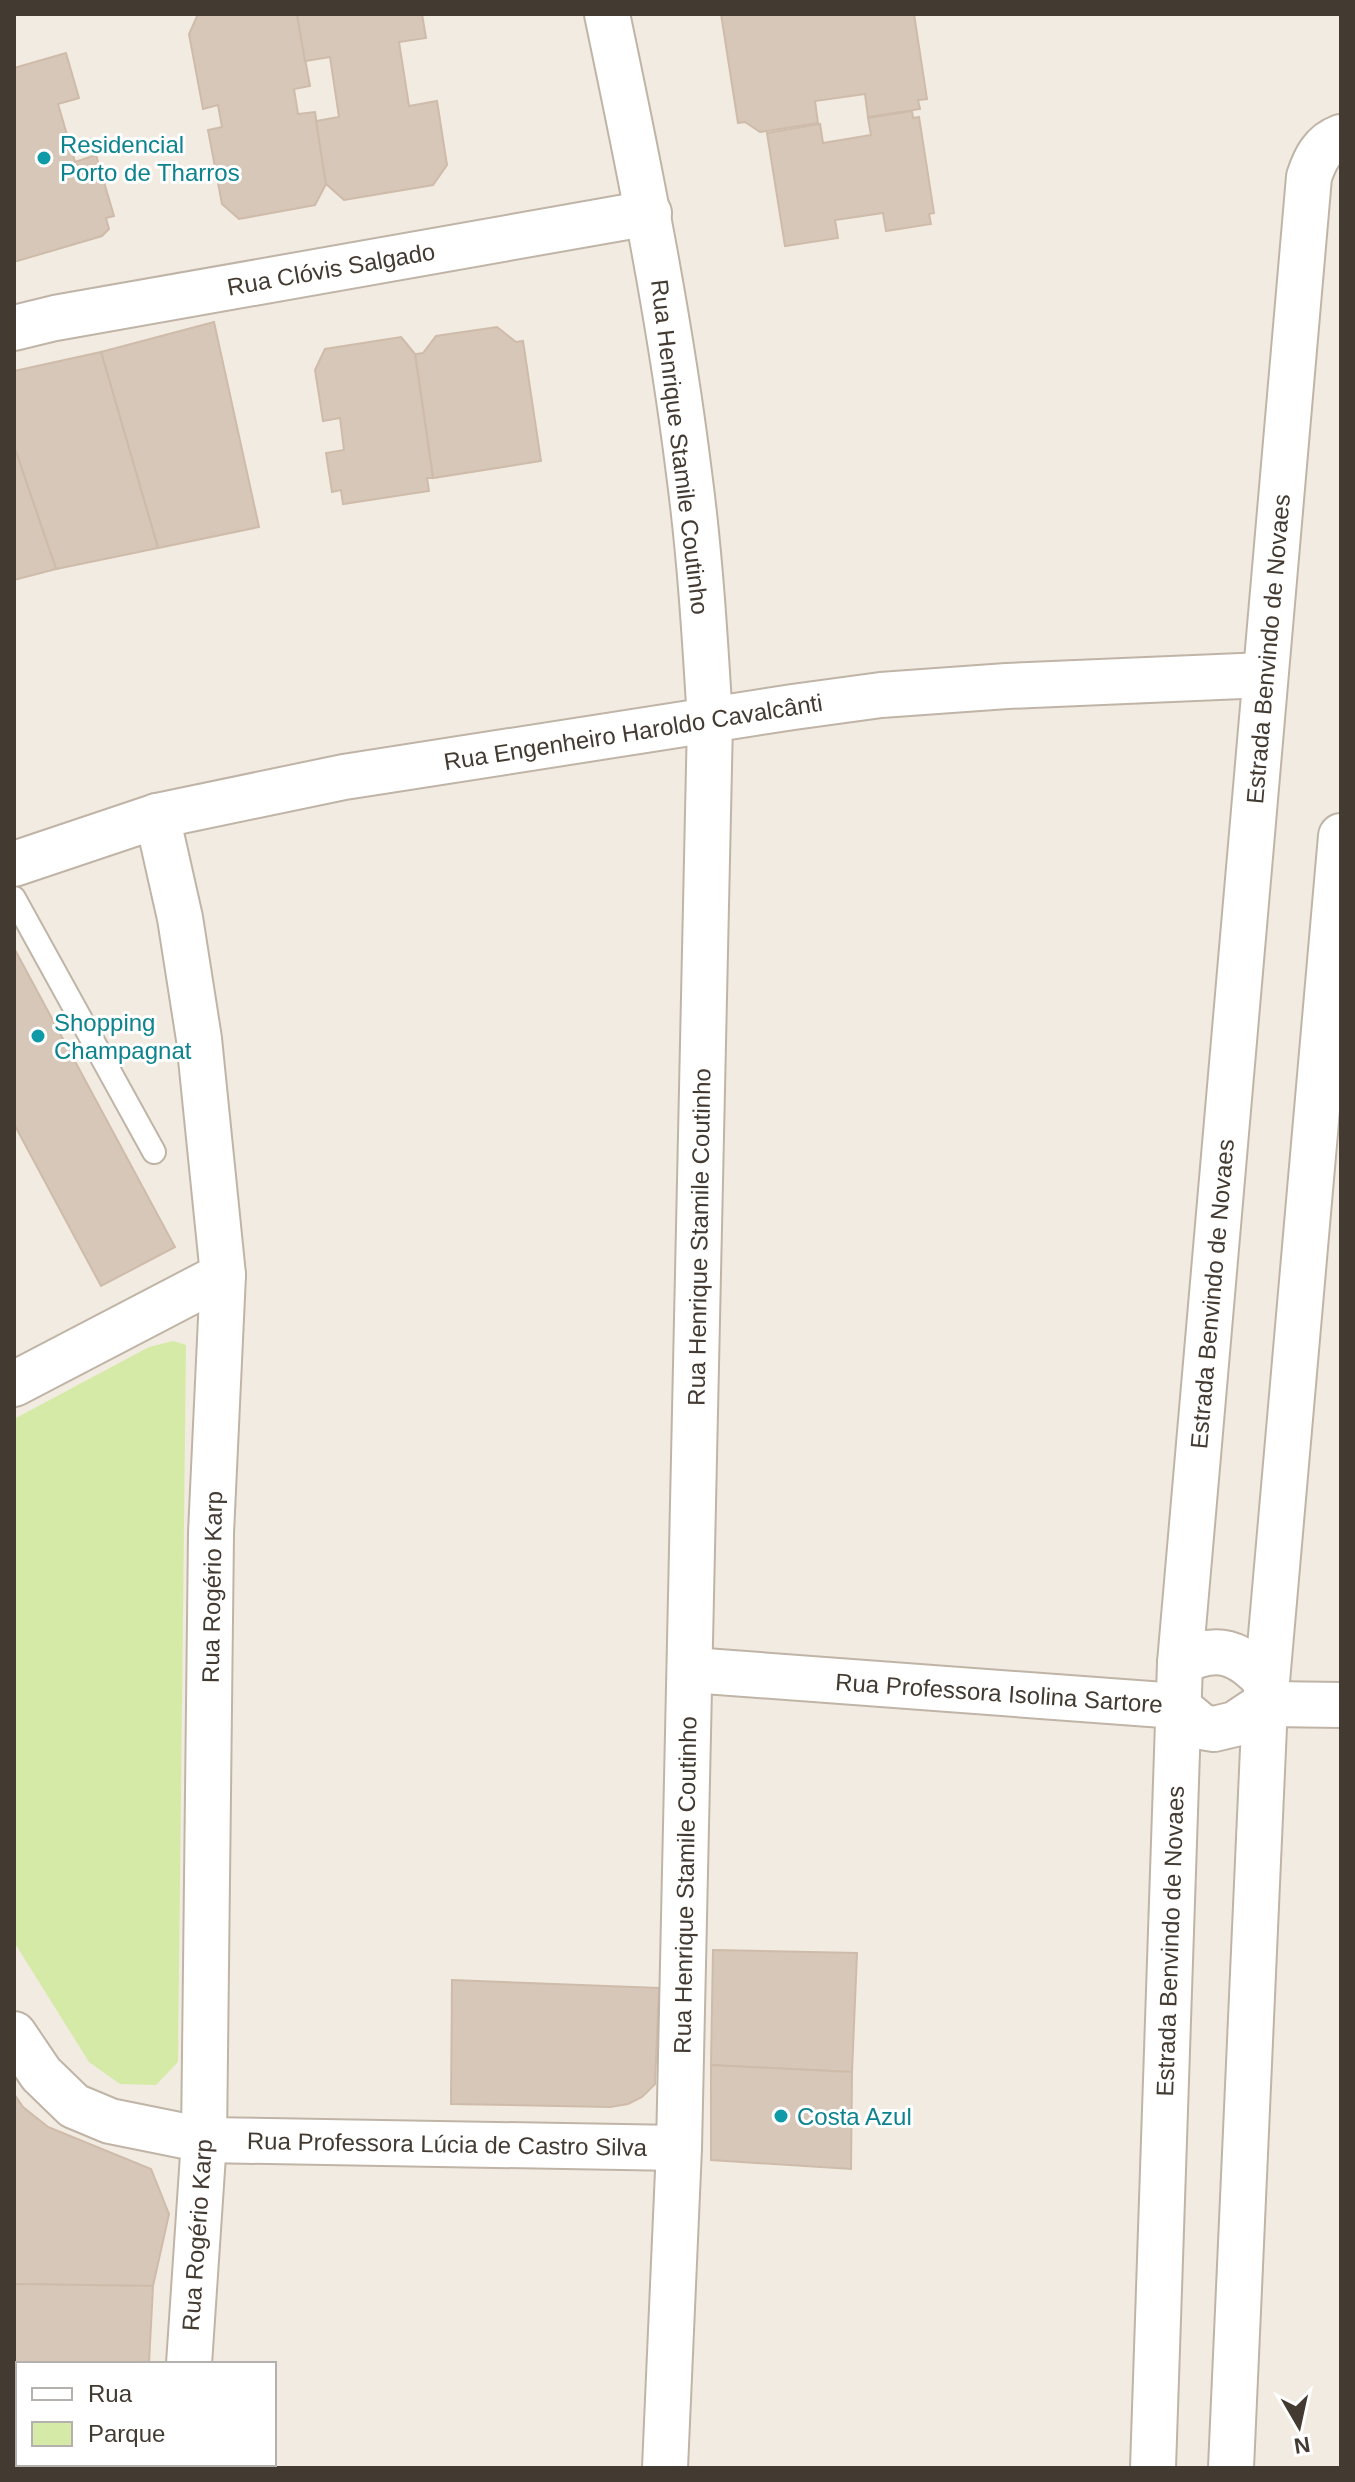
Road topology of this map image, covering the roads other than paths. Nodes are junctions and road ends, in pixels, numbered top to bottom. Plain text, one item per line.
1 (607, 14) edge
2 (1341, 137) edge
3 (649, 213) junction
4 (14, 328) edge
5 (1265, 675) junction
6 (710, 721) junction
7 (157, 816) junction
8 (1341, 836) edge
9 (14, 864) edge
10 (14, 898) edge
11 (154, 1152) dead end
12 (223, 1275) junction
13 (14, 1384) edge
14 (1180, 1663) junction
15 (691, 1670) junction
16 (1265, 1692) junction
17 (1341, 1705) edge
18 (1177, 1706) junction
19 (14, 2034) edge
20 (204, 2140) junction
21 (679, 2148) junction
22 (189, 2362) edge
23 (665, 2468) edge
24 (1153, 2468) edge
25 (1231, 2468) edge

1 - 3 street, Rua Henrique Stamile Coutinho
2 - 5 street, Estrada Benvindo de Novaes
3 - 4 street, Rua Clóvis Salgado
3 - 6 street, Rua Henrique Stamile Coutinho
5 - 6 street, Rua Engenheiro Haroldo Cavalcânti
5 - 14 street, Estrada Benvindo de Novaes
6 - 7 street, Rua Engenheiro Haroldo Cavalcânti
6 - 15 street, Rua Henrique Stamile Coutinho
7 - 9 street, Rua Engenheiro Haroldo Cavalcânti
7 - 12 street, Rua Rogério Karp
8 - 16 street
10 - 11 lane
12 - 13 street
12 - 20 street, Rua Rogério Karp
14 - 16 street
14 - 18 street, Estrada Benvindo de Novaes
15 - 18 street, Rua Professora Isolina Sartore
15 - 21 street, Rua Henrique Stamile Coutinho
16 - 17 street
16 - 18 street, Rua Professora Isolina Sartore
16 - 25 street
18 - 24 street, Estrada Benvindo de Novaes
19 - 20 street, Rua Professora Lúcia de Castro Silva
20 - 21 street, Rua Professora Lúcia de Castro Silva
20 - 22 street, Rua Rogério Karp
21 - 23 street, Rua Henrique Stamile Coutinho

